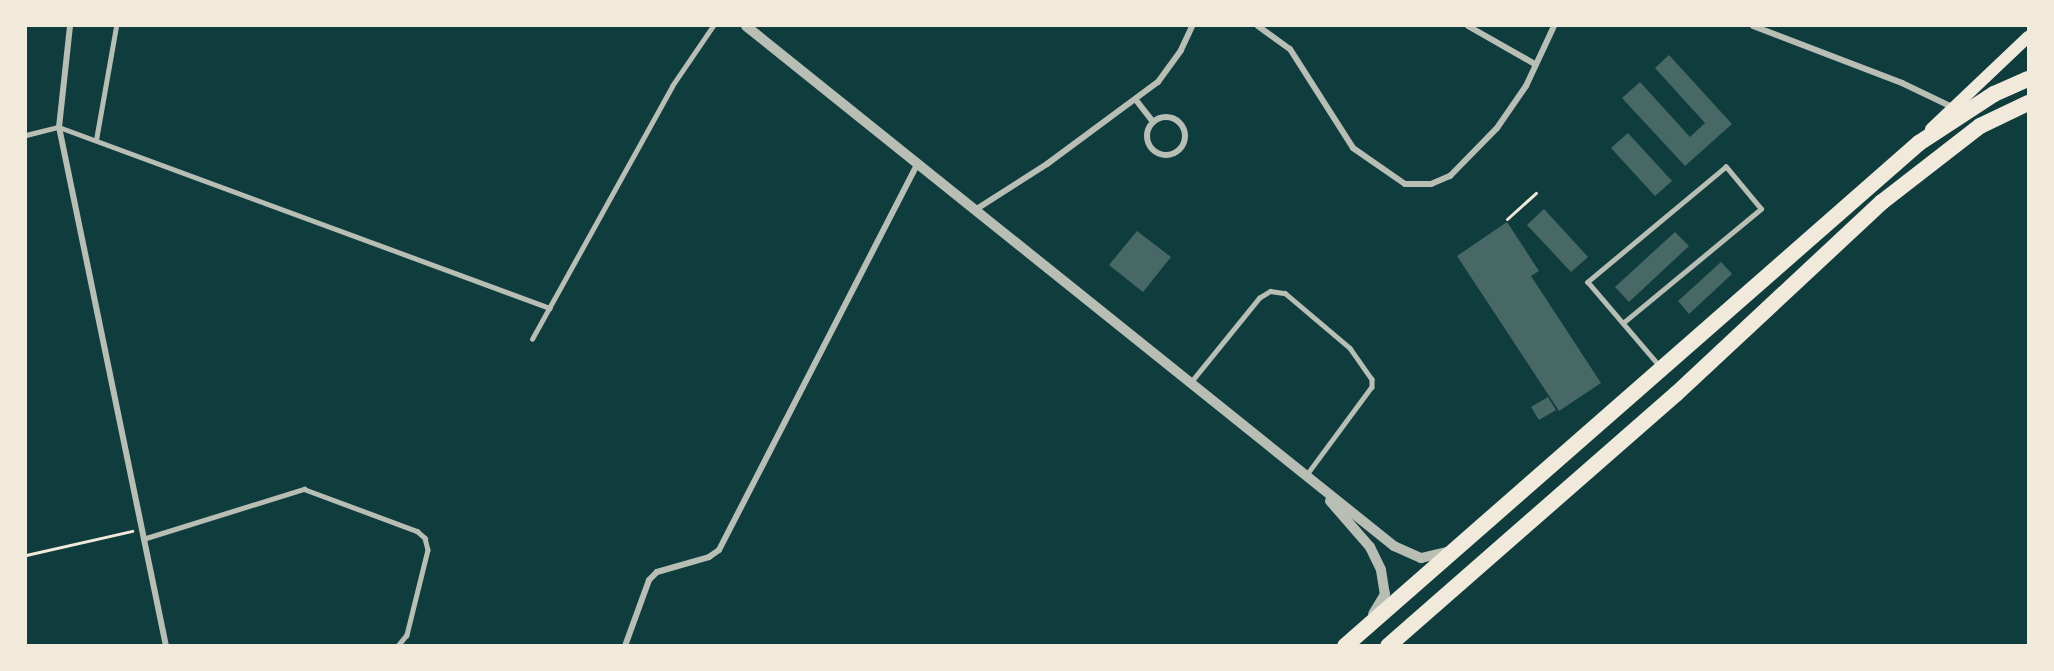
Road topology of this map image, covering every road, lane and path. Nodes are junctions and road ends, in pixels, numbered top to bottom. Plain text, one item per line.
1 (69, 26) edge
2 (116, 26) edge
3 (713, 26) edge
4 (746, 26) edge
5 (1192, 26) edge
6 (1258, 26) edge
7 (1468, 26) edge
8 (1554, 26) edge
9 (1753, 26) edge
10 (2028, 37) edge
11 (1535, 64) junction
12 (2028, 80) edge
13 (1136, 100) junction
14 (2028, 103) edge
15 (1952, 107) junction
16 (1154, 122) junction
17 (59, 127) junction
18 (26, 135) edge
19 (96, 140) junction
20 (1919, 143) junction
21 (918, 164) junction
22 (1536, 194) dead end
23 (975, 210) junction
24 (1507, 219) dead end
25 (550, 308) junction
26 (1623, 323) junction
27 (532, 339) dead end
28 (1660, 367) junction
29 (1191, 382) junction
30 (1310, 477) junction
31 (1491, 521) junction
32 (141, 528) junction
33 (143, 539) junction
34 (26, 555) edge
35 (1350, 641) edge
36 (166, 645) edge
37 (398, 645) edge
38 (625, 645) edge
39 (1388, 645) edge

1 - 17 street
2 - 19 lane
3 - 25 lane
4 - 21 street
5 - 13 street
6 - 11 street
7 - 11 street
8 - 11 street
9 - 15 street
10 - 15 main road
12 - 20 highway
13 - 16 street
13 - 23 street
14 - 39 highway
15 - 20 main road
16 - 16 street
17 - 18 lane
17 - 19 lane
17 - 32 street
19 - 25 lane
20 - 28 highway
21 - 23 street
21 - 38 street
22 - 24 path
23 - 29 street
25 - 27 lane
26 - 26 lane
26 - 28 lane
28 - 31 highway
29 - 30 street
29 - 30 lane
30 - 31 street
30 - 35 street
31 - 35 highway
32 - 33 street
32 - 34 path
33 - 36 street
33 - 37 lane

